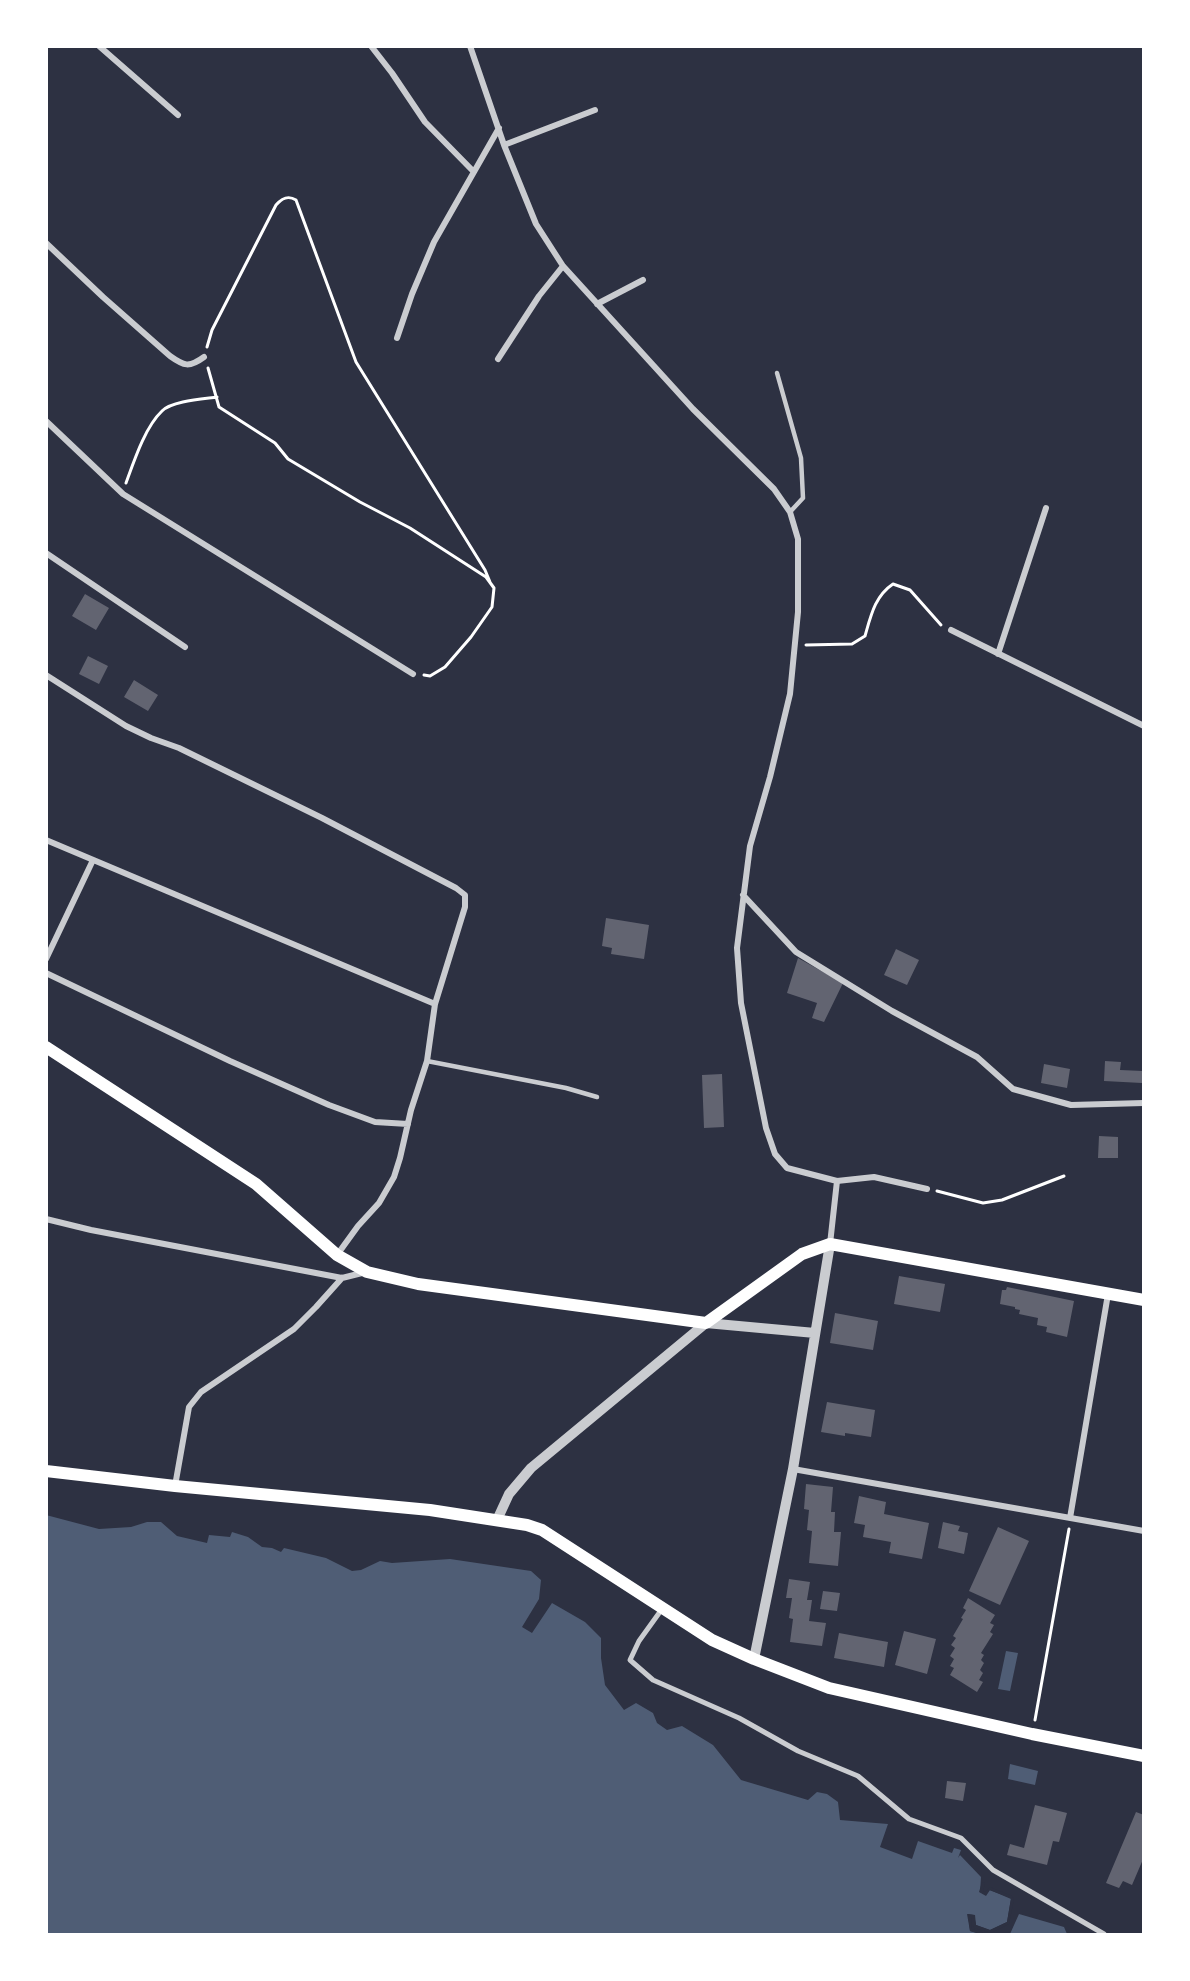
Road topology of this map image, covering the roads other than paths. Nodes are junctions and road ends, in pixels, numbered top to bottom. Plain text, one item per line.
1 (99, 46) edge
2 (371, 46) edge
3 (470, 46) edge
4 (595, 110) dead end
5 (178, 115) dead end
6 (498, 128) junction
7 (504, 145) junction
8 (473, 171) junction
9 (46, 243) edge
10 (563, 266) junction
11 (643, 280) dead end
12 (597, 303) junction
13 (397, 338) dead end
14 (204, 357) road end
15 (498, 359) dead end
16 (777, 374) dead end
17 (46, 421) edge
18 (1046, 508) dead end
19 (790, 512) junction
20 (46, 553) edge
21 (951, 630) road end
22 (185, 647) dead end
23 (998, 654) junction
24 (413, 674) road end
25 (46, 675) edge
26 (1143, 726) edge
27 (46, 840) edge
28 (93, 860) junction
29 (743, 895) junction
30 (46, 959) edge
31 (46, 973) edge
32 (435, 1004) junction
33 (46, 1047) edge
34 (428, 1061) junction
35 (597, 1097) dead end
36 (1143, 1103) edge
37 (408, 1124) junction
38 (837, 1181) junction
39 (927, 1189) road end
40 (46, 1219) edge
41 (830, 1244) junction
42 (337, 1255) junction
43 (367, 1272) junction
44 (342, 1278) junction
45 (1108, 1294) junction
46 (1143, 1300) edge
47 (706, 1323) junction
48 (814, 1333) junction
49 (793, 1469) junction
50 (46, 1471) edge
51 (175, 1486) junction
52 (1070, 1518) junction
53 (497, 1520) junction
54 (1143, 1532) edge
55 (662, 1609) junction
56 (754, 1659) junction
57 (1143, 1756) edge
58 (1104, 1935) edge

1 - 5 street
2 - 8 street
3 - 6 street
4 - 7 street
6 - 7 street
6 - 8 street
7 - 10 street
8 - 13 street
9 - 14 street
10 - 12 street
10 - 15 street
11 - 12 street
12 - 19 street
16 - 19 lane
17 - 24 street
18 - 23 street
19 - 29 street
20 - 22 street
21 - 23 street
23 - 26 street
25 - 32 street
27 - 28 street
28 - 30 street
28 - 32 street
29 - 36 street
29 - 38 street
31 - 37 street
32 - 34 street
33 - 42 main road
34 - 35 lane
34 - 37 street
37 - 42 street
38 - 39 street
38 - 41 street
40 - 44 street
41 - 45 main road
41 - 47 main road
41 - 48 street
42 - 43 main road
43 - 44 street
43 - 47 main road
44 - 51 street
45 - 46 main road
45 - 52 street
47 - 48 street
47 - 53 street
48 - 49 street
49 - 52 street
49 - 56 street
50 - 51 main road
51 - 53 main road
52 - 54 street
53 - 55 main road
55 - 56 main road
55 - 58 street
56 - 57 main road

